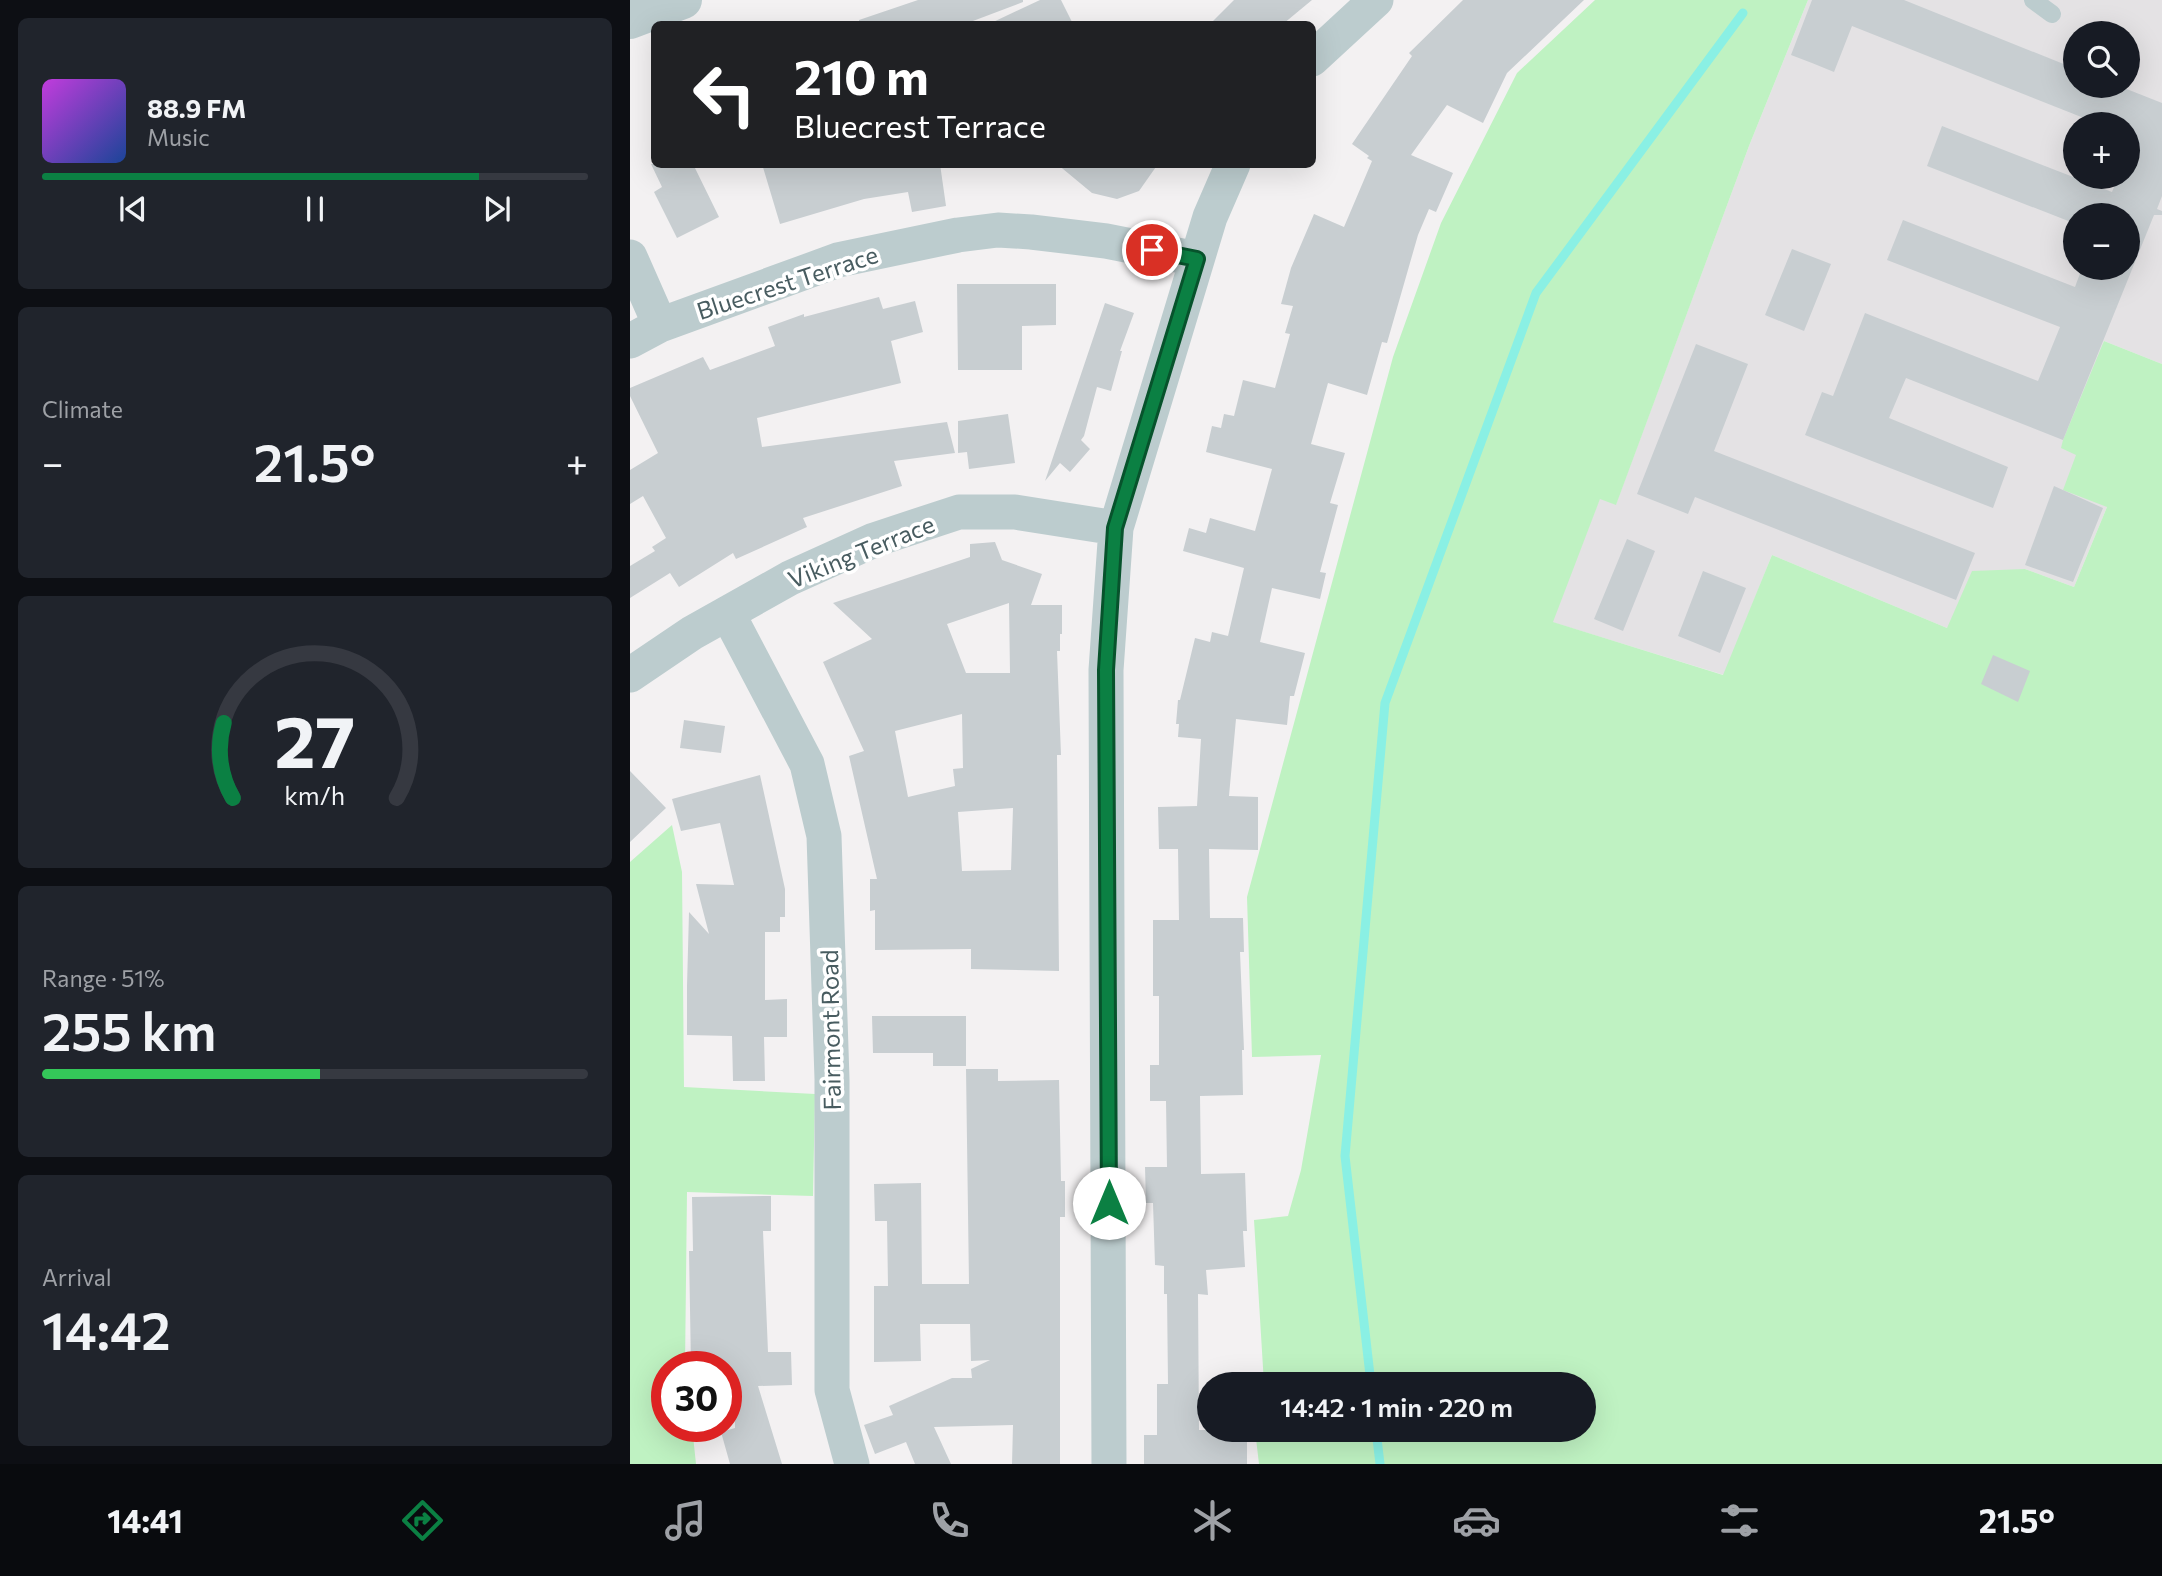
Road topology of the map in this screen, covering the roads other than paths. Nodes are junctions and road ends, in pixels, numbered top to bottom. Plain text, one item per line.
1 (683, 0) edge
2 (1376, 0) edge
3 (2033, 0) edge
4 (2052, 14) dead end
5 (630, 20) edge
6 (1316, 55) edge
7 (1231, 168) edge
8 (630, 257) edge
9 (1197, 259) junction
10 (645, 333) edge
11 (1115, 528) junction
12 (729, 614) junction
13 (630, 676) edge
14 (852, 1464) edge
15 (1109, 1464) edge

1 - 5 street
2 - 6 street
3 - 4 lane
7 - 9 street
8 - 10 street
9 - 10 street, Bluecrest Terrace
9 - 11 street
11 - 12 street, Viking Terrace
11 - 15 street
12 - 13 street, Viking Terrace
12 - 14 street, Fairmont Road

